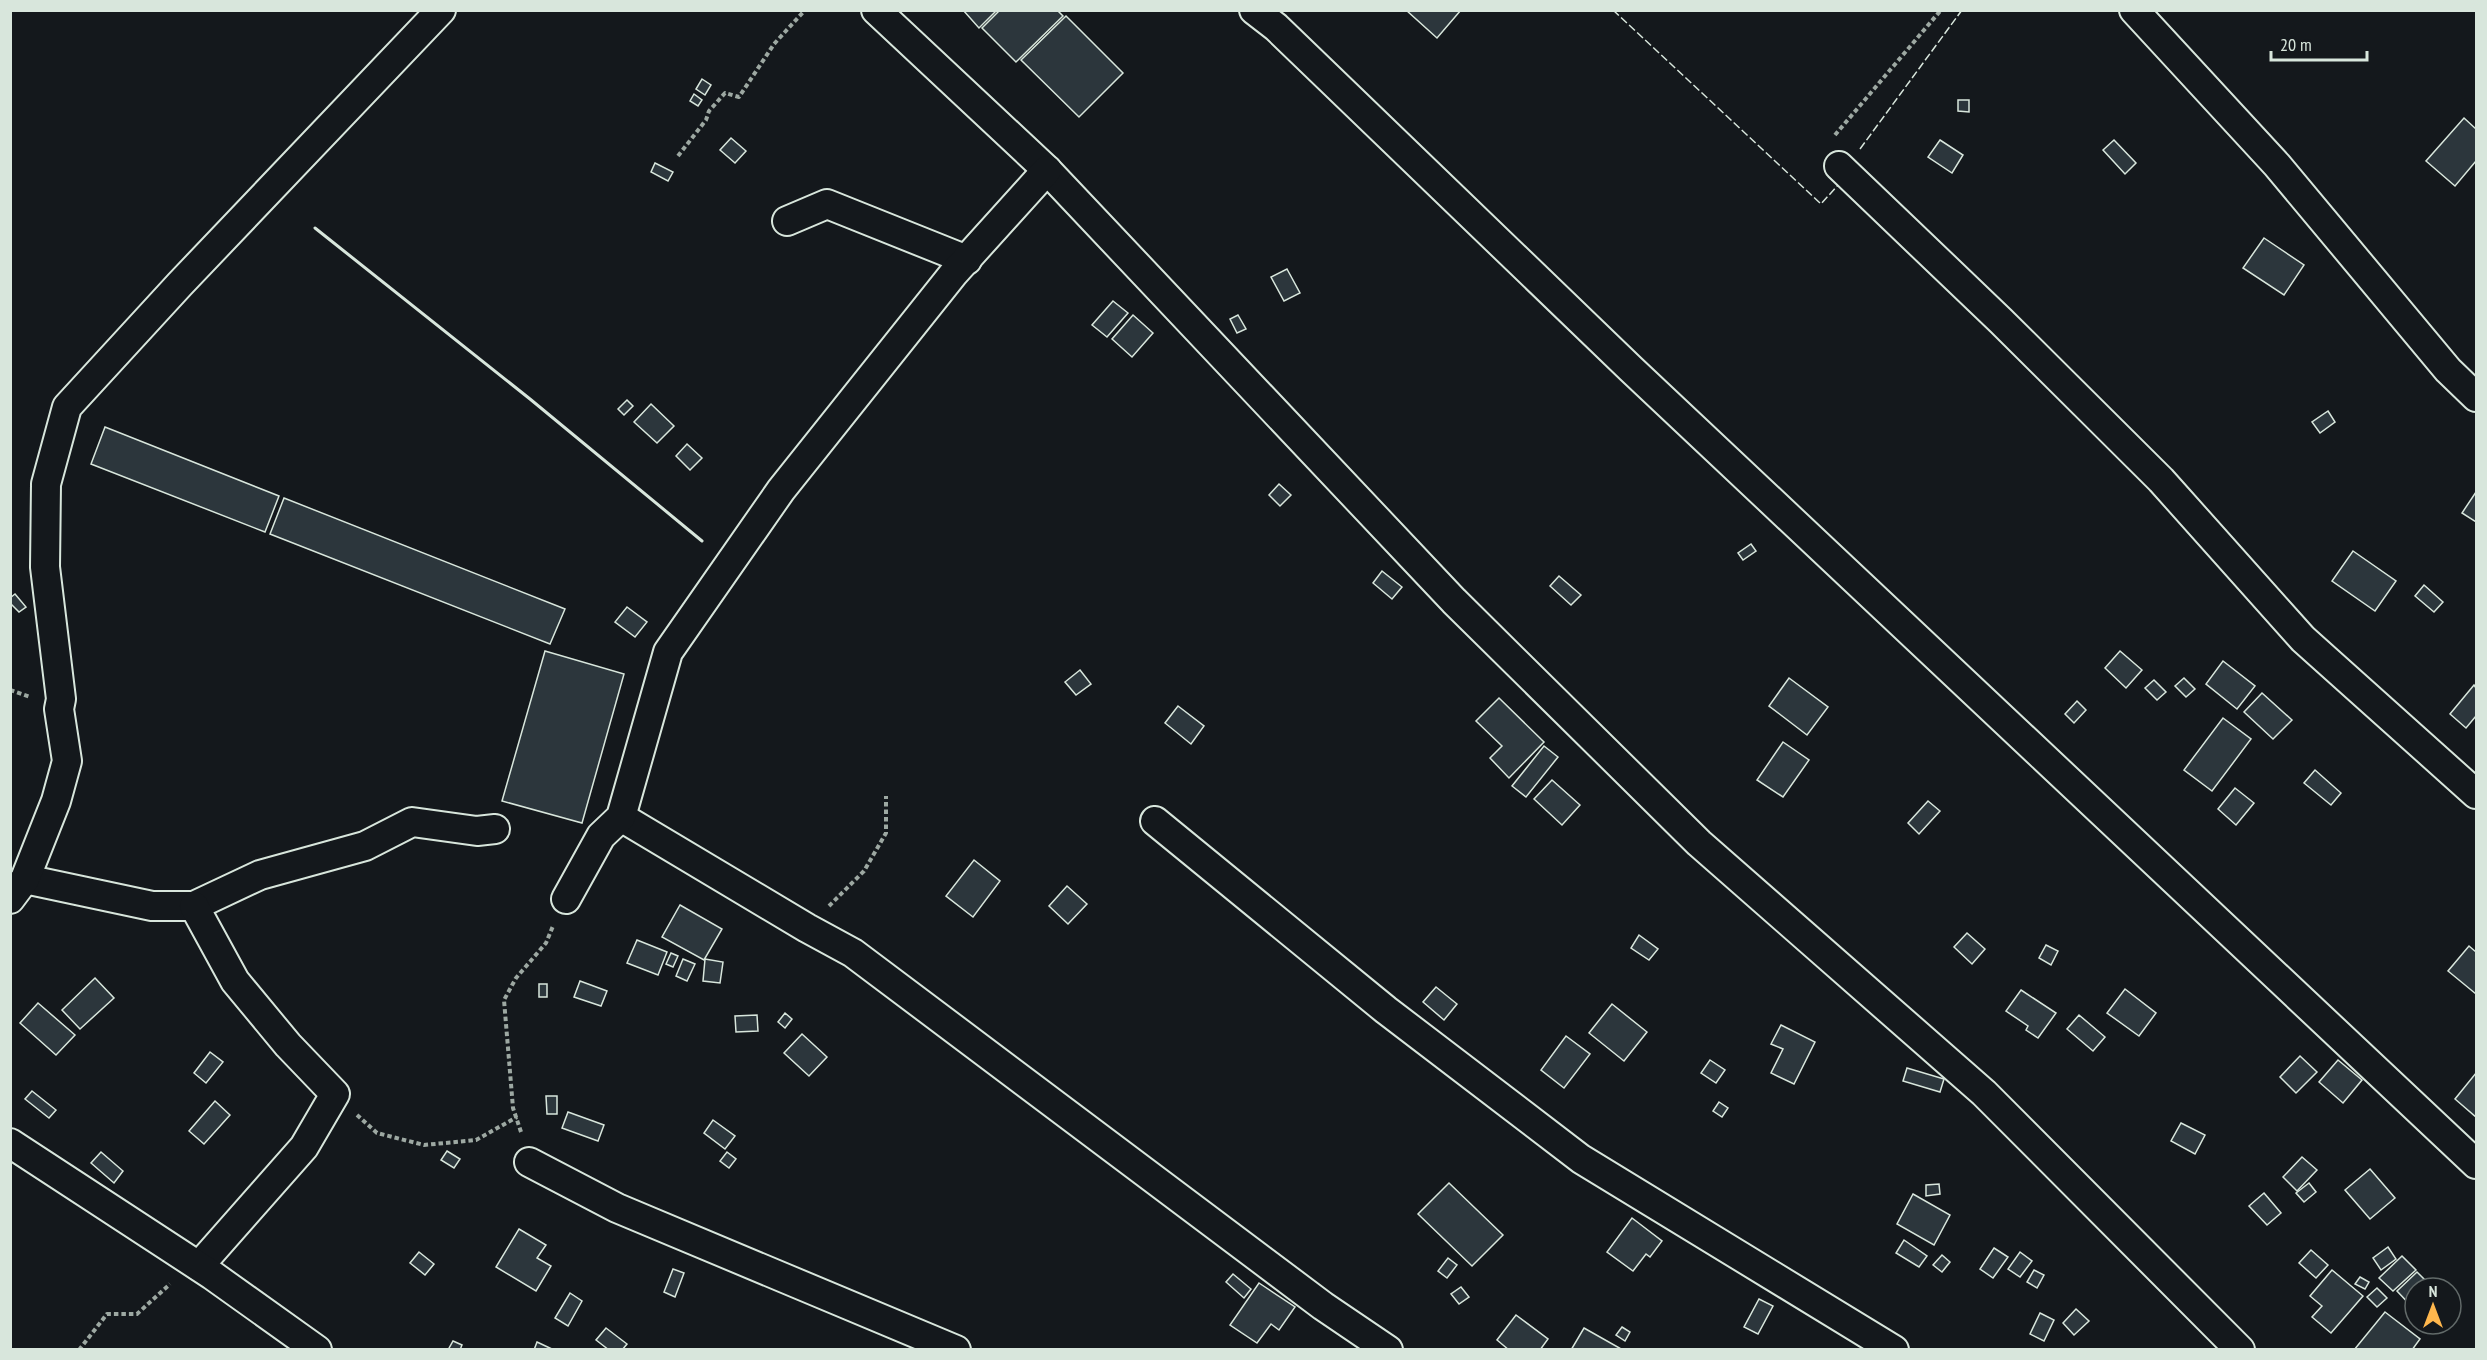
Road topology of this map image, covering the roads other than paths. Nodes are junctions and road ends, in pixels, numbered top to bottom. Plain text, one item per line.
1 (441, 10) edge
2 (876, 10) edge
3 (1254, 10) edge
4 (2134, 10) edge
5 (1839, 166) road end
6 (1047, 171) junction
7 (788, 221) dead end
8 (967, 260) junction
9 (2476, 397) edge
10 (2476, 794) edge
11 (621, 817) junction
12 (1155, 821) dead end
13 (495, 829) dead end
14 (18, 889) edge
15 (566, 899) road end
16 (194, 906) junction
17 (10, 1143) edge
18 (530, 1162) road end
19 (2476, 1164) edge
20 (195, 1264) junction
21 (317, 1350) edge
22 (957, 1350) edge
23 (1388, 1350) edge
24 (1894, 1350) edge
25 (2240, 1350) edge

1 - 14 street
2 - 6 street
3 - 19 street
4 - 9 street
5 - 10 street
6 - 8 street
6 - 25 street
7 - 8 street
8 - 11 street
11 - 15 street
11 - 23 street
12 - 24 street
13 - 16 street
14 - 16 street
16 - 20 street
17 - 20 street
18 - 22 street
20 - 21 street

